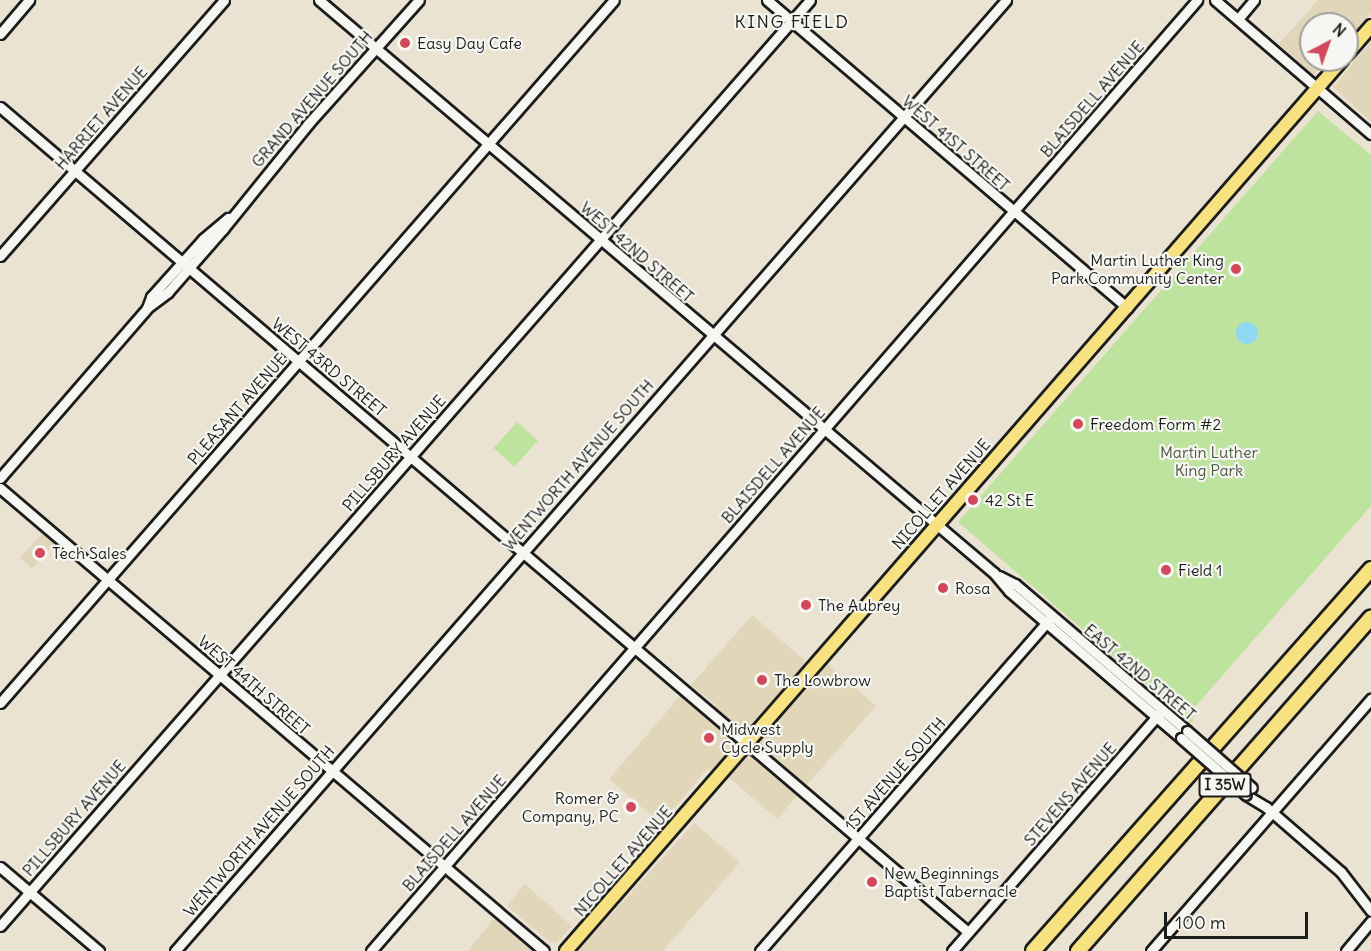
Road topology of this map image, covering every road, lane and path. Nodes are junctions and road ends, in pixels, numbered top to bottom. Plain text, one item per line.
1 (29, 0) edge
2 (224, 0) edge
3 (319, 0) edge
4 (418, 0) edge
5 (614, 0) edge
6 (767, 0) edge
7 (810, 0) edge
8 (1006, 0) edge
9 (1197, 0) edge
10 (1215, 0) edge
11 (1254, 0) edge
12 (1238, 19) junction
13 (791, 21) junction
14 (1371, 26) edge
15 (0, 33) edge
16 (1359, 40) edge
17 (376, 48) junction
18 (1331, 72) edge
19 (1317, 88) junction
20 (0, 107) edge
21 (903, 117) junction
22 (1371, 134) edge
23 (488, 143) junction
24 (75, 171) junction
25 (1015, 213) junction
26 (600, 238) junction
27 (0, 256) edge
28 (186, 265) junction
29 (1126, 308) junction
30 (710, 335) junction
31 (299, 361) junction
32 (823, 430) junction
33 (411, 456) junction
34 (0, 478) edge
35 (0, 488) edge
36 (936, 525) junction
37 (523, 552) junction
38 (1371, 569) edge
39 (107, 580) junction
40 (1371, 618) edge
41 (1049, 620) junction
42 (635, 648) junction
43 (219, 675) junction
44 (1371, 699) edge
45 (0, 703) edge
46 (1159, 714) junction
47 (747, 743) junction
48 (331, 771) junction
49 (1274, 813) junction
50 (858, 838) junction
51 (0, 867) edge
52 (444, 867) junction
53 (30, 892) junction
54 (1371, 911) edge
55 (1371, 921) edge
56 (0, 926) edge
57 (968, 932) junction
58 (99, 951) edge
59 (175, 951) edge
60 (371, 951) edge
61 (544, 951) edge
62 (567, 951) edge
63 (760, 951) edge
64 (952, 951) edge
65 (1033, 951) edge
66 (1078, 951) edge
67 (1151, 951) edge
68 (1346, 951) edge

1 - 15 street
2 - 24 street, HARRIET AVENUE
3 - 17 street, WEST 42ND STREET
4 - 17 street, GRAND AVENUE SOUTH
5 - 23 street, PLEASANT AVENUE
6 - 13 street, WEST 41ST STREET
7 - 13 street, PILLSBURY AVENUE
8 - 21 street, WENTWORTH AVENUE SOUTH
9 - 25 street, BLAISDELL AVENUE
10 - 12 street
11 - 12 street
12 - 19 street
13 - 21 street, WEST 41ST STREET
13 - 26 street, PILLSBURY AVENUE
14 - 16 main road
17 - 23 street, WEST 42ND STREET
17 - 28 street, GRAND AVENUE SOUTH
18 - 19 main road, NICOLLET AVENUE
19 - 22 street
19 - 29 main road, NICOLLET AVENUE
20 - 24 street, WEST 43RD STREET
21 - 25 street, WEST 41ST STREET
21 - 30 street, WENTWORTH AVENUE SOUTH
23 - 26 street, WEST 42ND STREET
23 - 31 street, PLEASANT AVENUE
24 - 27 street, HARRIET AVENUE
24 - 28 street, WEST 43RD STREET
25 - 29 street, WEST 41ST STREET
25 - 32 street, BLAISDELL AVENUE
26 - 30 street, WEST 42ND STREET
26 - 33 street, PILLSBURY AVENUE
28 - 31 street, WEST 43RD STREET
28 - 34 street, GRAND AVENUE SOUTH
29 - 36 main road, NICOLLET AVENUE
30 - 32 street, WEST 42ND STREET
30 - 37 street, WENTWORTH AVENUE SOUTH
31 - 33 street, WEST 43RD STREET
31 - 39 street, PLEASANT AVENUE
32 - 36 street, WEST 42ND STREET
32 - 42 street, BLAISDELL AVENUE
33 - 37 street, WEST 43RD STREET
33 - 43 street, PILLSBURY AVENUE
35 - 39 street, WEST 44TH STREET
36 - 41 street, EAST 42ND STREET
36 - 47 main road, NICOLLET AVENUE
37 - 42 street, WEST 43RD STREET
37 - 48 street, WENTWORTH AVENUE SOUTH
38 - 65 highway, I 35W
39 - 43 street, WEST 44TH STREET
39 - 45 street, PLEASANT AVENUE
40 - 66 highway, I 35W
41 - 46 street, EAST 42ND STREET
41 - 50 street, 1ST AVENUE SOUTH
42 - 47 street, WEST 43RD STREET
42 - 52 street, BLAISDELL AVENUE
43 - 48 street, WEST 44TH STREET
43 - 53 street, PILLSBURY AVENUE
44 - 49 street
46 - 49 street, EAST 42ND STREET, bridge
46 - 57 street, STEVENS AVENUE
47 - 50 street, WEST 43RD STREET
47 - 62 main road, NICOLLET AVENUE
48 - 52 street, WEST 44TH STREET
48 - 59 street, WENTWORTH AVENUE SOUTH
49 - 54 street, EAST 42ND STREET
49 - 67 street
50 - 57 street, WEST 43RD STREET
50 - 63 street, 1ST AVENUE SOUTH
51 - 53 street
52 - 60 street, BLAISDELL AVENUE
52 - 61 street, WEST 44TH STREET
53 - 56 street, PILLSBURY AVENUE
53 - 58 street
55 - 68 street
57 - 64 street, STEVENS AVENUE

